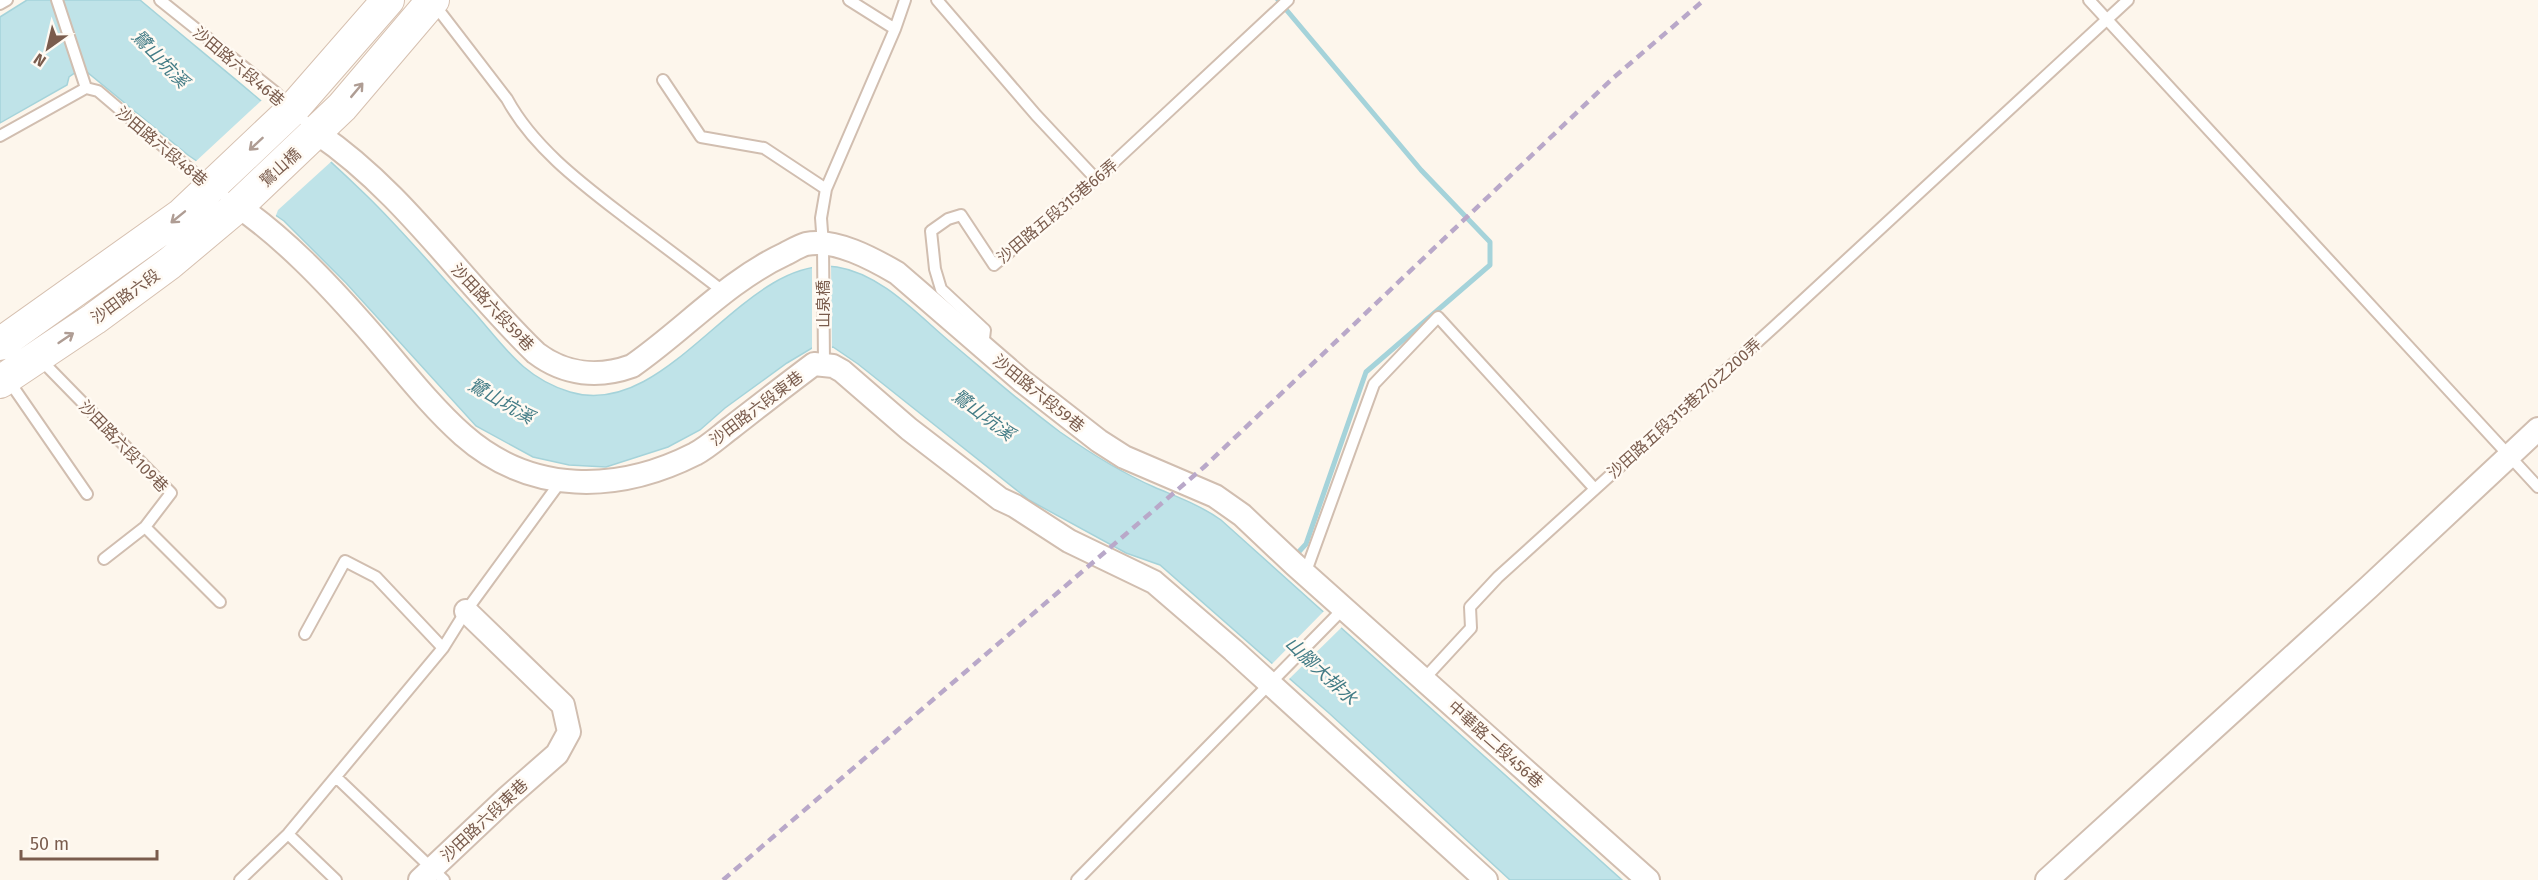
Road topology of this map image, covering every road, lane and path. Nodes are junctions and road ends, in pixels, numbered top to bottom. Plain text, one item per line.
1 (7, 0) edge
2 (57, 0) edge
3 (160, 0) edge
4 (388, 0) edge
5 (849, 0) edge
6 (905, 0) edge
7 (937, 0) edge
8 (1288, 0) edge
9 (2089, 0) edge
10 (2128, 0) edge
11 (433, 1) edge
12 (0, 4) edge
13 (2107, 18) junction
14 (895, 29) junction
15 (663, 80) dead end
16 (86, 88) junction
17 (292, 110) junction
18 (317, 133) junction
19 (0, 136) edge
20 (1096, 179) junction
21 (215, 181) junction
22 (826, 189) junction
23 (240, 204) junction
24 (824, 245) junction
25 (724, 292) junction
26 (0, 344) edge
27 (983, 347) junction
28 (37, 356) junction
29 (824, 364) junction
30 (3, 380) edge
31 (2538, 429) edge
32 (2509, 455) junction
33 (561, 482) junction
34 (2538, 487) edge
35 (1594, 488) junction
36 (87, 494) dead end
37 (145, 527) junction
38 (104, 559) dead end
39 (1305, 574) junction
40 (220, 602) dead end
41 (1344, 608) junction
42 (466, 611) junction
43 (305, 634) dead end
44 (443, 648) junction
45 (1424, 679) junction
46 (1269, 683) junction
47 (337, 778) junction
48 (288, 834) junction
49 (432, 876) edge
50 (240, 880) edge
51 (336, 880) edge
52 (1077, 880) edge
53 (1486, 880) edge
54 (1648, 880) edge
55 (2047, 880) edge

1 - 12 lane
2 - 16 lane
3 - 17 lane, 沙田路六段46巷
4 - 17 street
5 - 14 lane
6 - 14 lane
7 - 20 lane
8 - 20 lane, 沙田路五段315巷66弄
9 - 13 lane
10 - 13 lane, 沙田路五段315巷270之200弄
18 -> 11 street
11 - 25 lane
13 - 32 lane
13 - 35 lane, 沙田路五段315巷270之200弄
14 - 22 lane
15 - 22 lane
16 - 19 lane
16 - 21 lane, 沙田路六段48巷
17 - 18 lane, 沙田路六段46巷
17 -> 21 street, 鷺山橋
18 - 23 street, 鷺山橋
18 - 25 street, 沙田路六段59巷
20 - 27 lane, 沙田路五段315巷66弄
21 - 23 lane, 沙田路六段48巷
21 -> 26 street, 沙田路六段
22 - 24 lane
28 -> 23 street, 沙田路六段
23 - 33 street, 沙田路六段東巷
24 - 25 street, 沙田路六段59巷
24 - 27 street, 沙田路六段59巷
24 - 29 lane, 山泉橋
27 - 39 street, 沙田路六段59巷
28 - 30 street, 沙田路六段
28 - 37 lane, 沙田路六段109巷
29 - 33 street, 沙田路六段東巷
29 - 46 street
30 - 36 lane
31 - 32 street
32 - 34 lane
32 - 55 street
33 - 42 lane
35 - 39 lane, 沙田路五段315巷270之200弄
35 - 45 lane
37 - 38 lane, 沙田路六段109巷
37 - 40 lane
39 - 41 street, 沙田路六段59巷
41 - 45 street, 中華路二段456巷
41 - 46 lane
42 - 44 lane
42 - 49 street, 沙田路六段東巷
43 - 44 lane
44 - 47 lane
45 - 54 street, 中華路二段456巷
46 - 52 lane
46 - 53 street
47 - 48 lane
47 - 49 lane, 沙田路六段東巷
48 - 50 lane
48 - 51 lane

